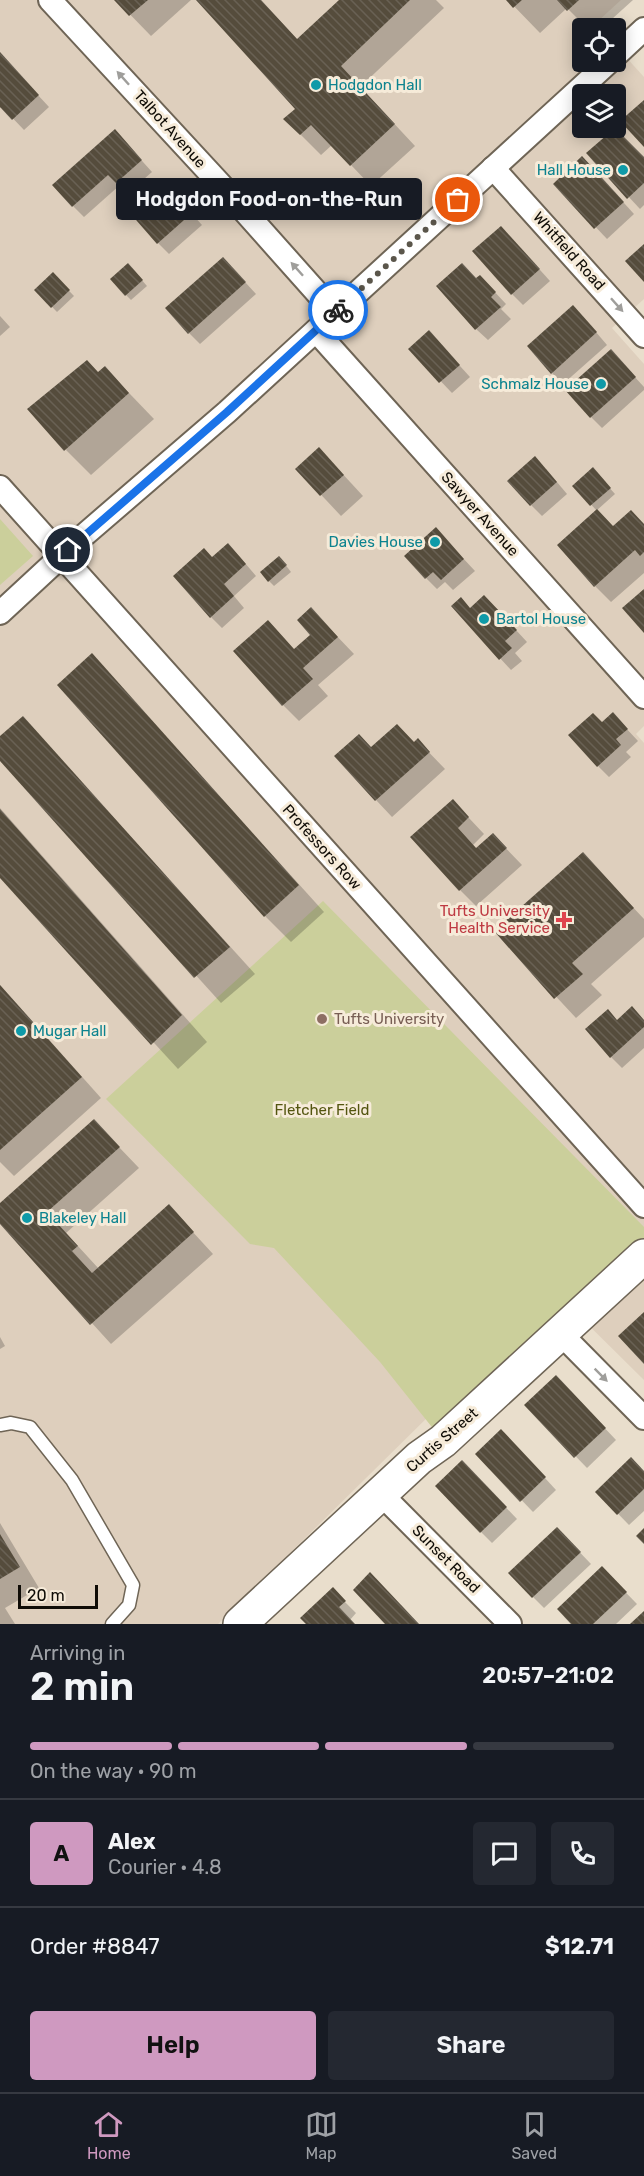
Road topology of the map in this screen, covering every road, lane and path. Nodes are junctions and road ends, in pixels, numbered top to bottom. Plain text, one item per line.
1 (50, 0) edge
2 (644, 29) edge
3 (626, 46) edge
4 (598, 72) edge
5 (493, 168) junction
6 (335, 313) junction
7 (316, 331) junction
8 (644, 336) edge
9 (0, 487) edge
10 (61, 556) junction
11 (0, 613) edge
12 (644, 697) edge
13 (644, 1206) edge
14 (644, 1256) edge
15 (560, 1333) junction
16 (644, 1418) edge
17 (0, 1425) edge
18 (381, 1494) junction
19 (112, 1624) edge
20 (240, 1624) edge
21 (510, 1624) edge

6 -> 1 street, Talbot Avenue
2 - 3 street
4 - 5 street
5 - 6 street
5 -> 8 street, Whitfield Road
6 - 7 street
7 - 10 street
7 - 12 street, Sawyer Avenue
9 - 10 street, Professors Row
10 - 11 street
10 - 13 street, Professors Row
14 - 15 street, Curtis Street
15 -> 16 street
15 - 18 street, Curtis Street
17 - 19 lane
18 - 20 street, Curtis Street
18 - 21 street, Sunset Road

